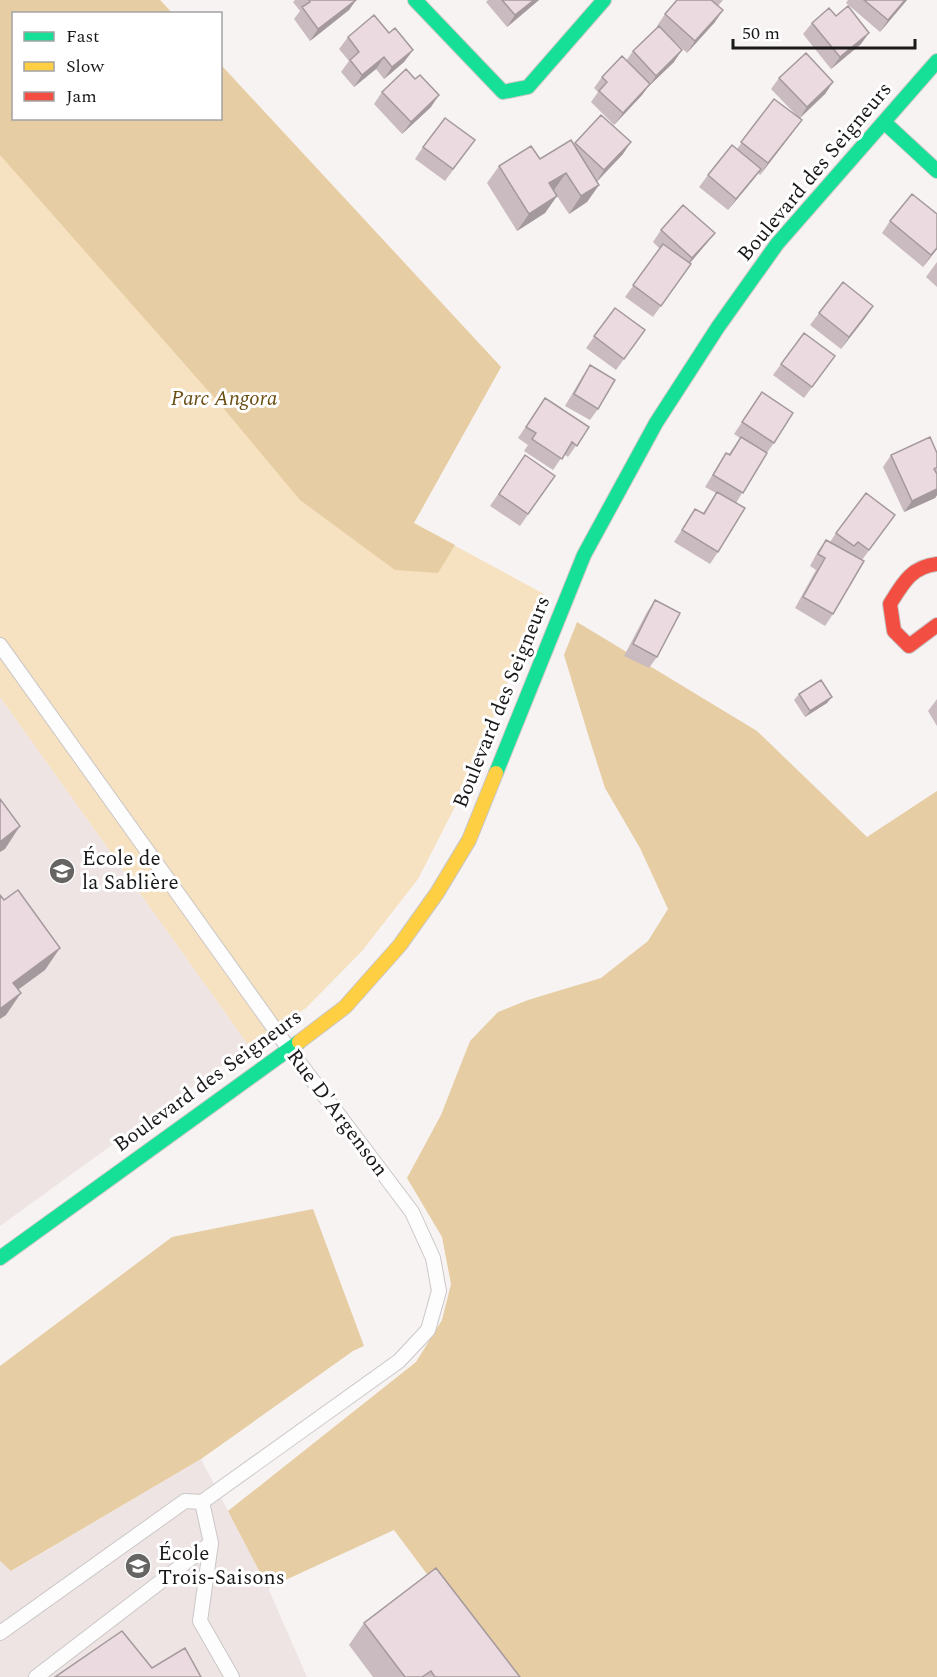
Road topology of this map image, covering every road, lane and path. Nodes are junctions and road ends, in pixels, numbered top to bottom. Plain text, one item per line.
1 (415, 0) edge
2 (604, 0) edge
3 (937, 61) edge
4 (884, 122) junction
5 (937, 171) edge
6 (937, 564) edge
7 (937, 625) edge
8 (0, 645) edge
9 (289, 1049) junction
10 (0, 1258) edge
11 (202, 1502) junction
12 (212, 1543) junction
13 (0, 1633) edge
14 (36, 1677) edge
15 (232, 1677) edge

1 - 2 street
3 - 4 street, Boulevard des Seigneurs
4 - 5 street
4 - 9 street, Boulevard des Seigneurs
6 - 7 street
8 - 9 lane, Rue D'Argenson
9 - 10 street, Boulevard des Seigneurs
9 - 11 lane, Rue D'Argenson
11 - 12 lane
11 - 13 lane
12 - 14 lane
12 - 15 lane

